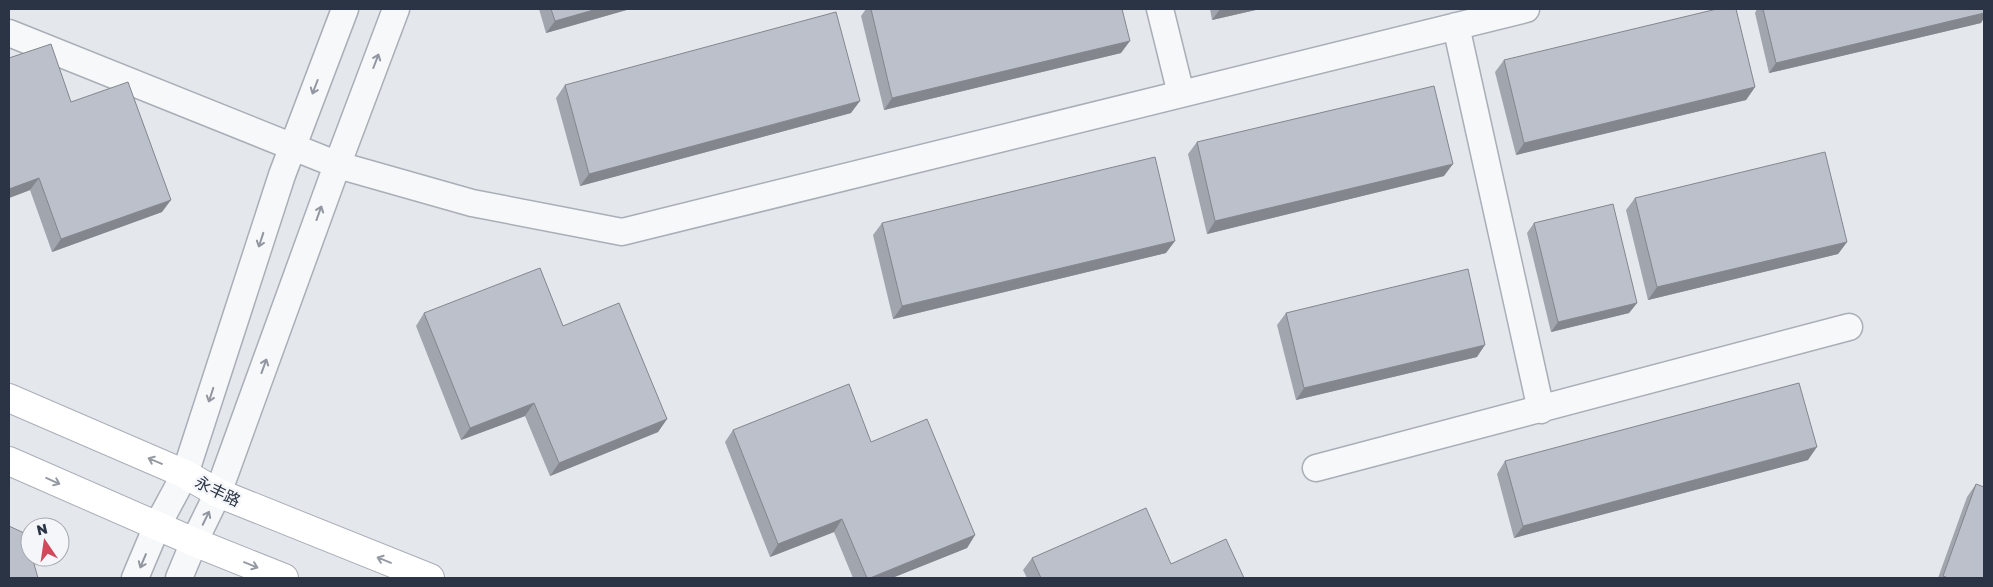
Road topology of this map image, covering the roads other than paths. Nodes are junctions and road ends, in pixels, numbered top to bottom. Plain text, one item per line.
1 (345, 9) edge
2 (396, 9) edge
3 (1160, 9) edge
4 (1526, 9) edge
5 (1456, 26) junction
6 (9, 33) edge
7 (1182, 94) junction
8 (293, 147) junction
9 (338, 164) junction
10 (1849, 327) dead end
11 (9, 398) edge
12 (1540, 410) junction
13 (9, 461) edge
14 (1316, 468) dead end
15 (185, 474) junction
16 (218, 493) junction
17 (157, 526) junction
18 (194, 542) junction
19 (135, 578) edge
20 (180, 578) edge
21 (284, 578) edge
22 (430, 578) edge

1 -> 8 street
9 -> 2 street
3 - 7 street
4 - 5 street
5 - 7 street
5 - 12 street
6 - 8 street
7 - 9 street
8 - 9 street
8 -> 15 street
16 -> 9 street
10 - 12 street
15 -> 11 street, 永丰路
12 - 14 street
13 -> 17 street
15 - 16 street, 永丰路
15 - 17 street
18 -> 16 street
22 -> 16 street, 永丰路
17 - 18 street
17 -> 19 street
18 - 20 street
18 -> 21 street

